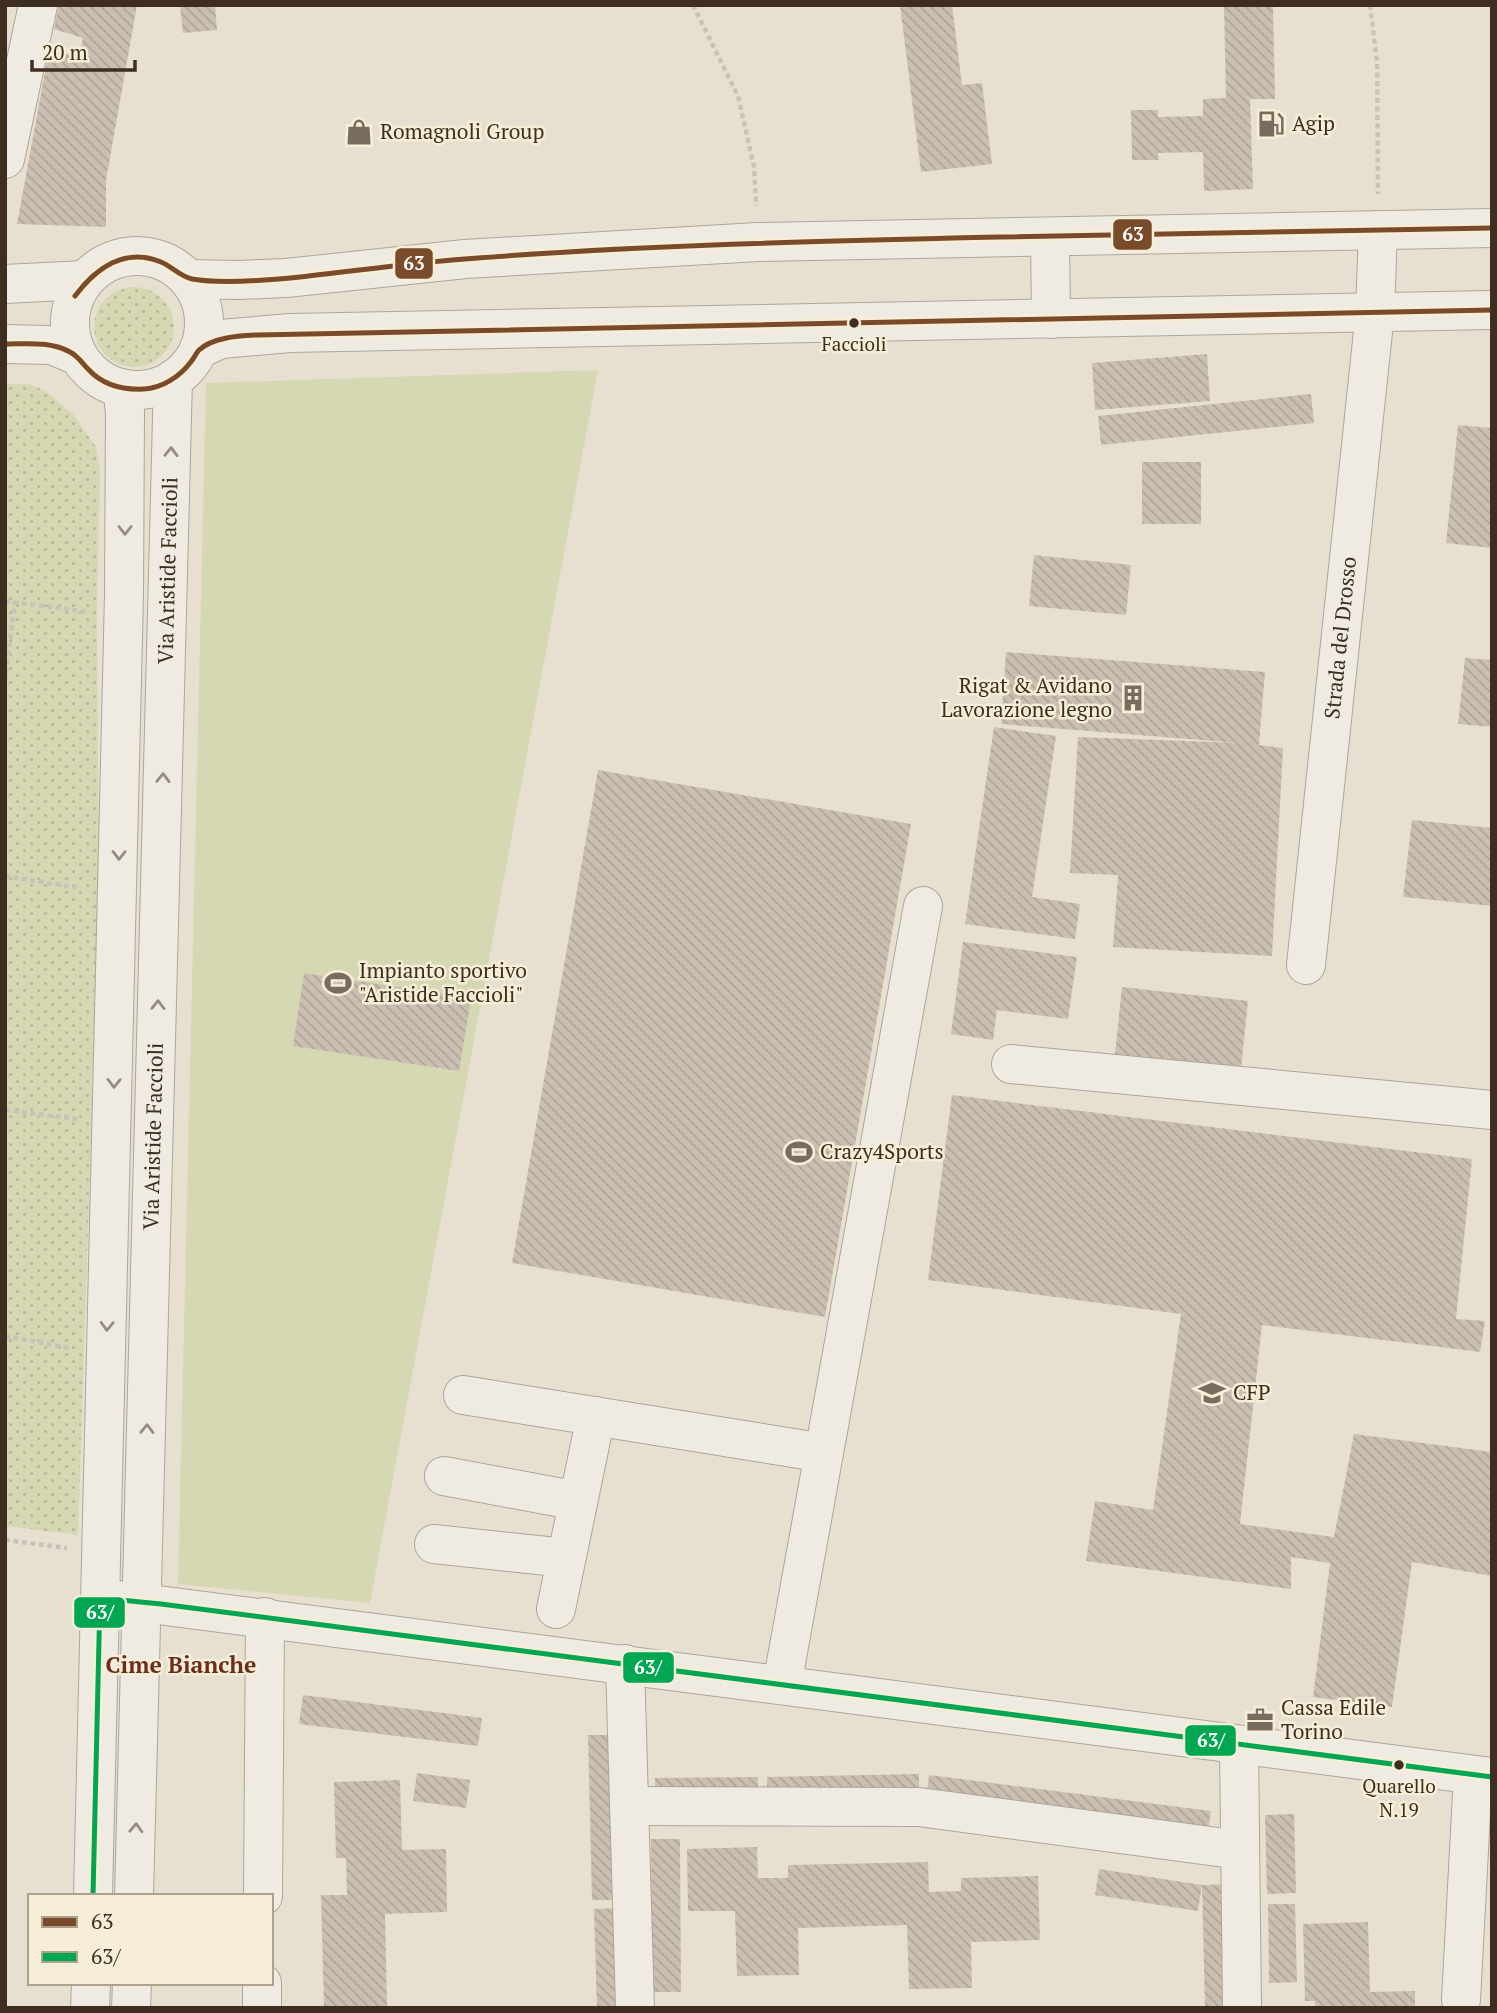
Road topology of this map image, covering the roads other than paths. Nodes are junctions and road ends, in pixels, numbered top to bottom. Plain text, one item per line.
1 (38, 5) edge
2 (5, 159) edge
3 (1492, 228) edge
4 (1378, 230) junction
5 (1050, 237) junction
6 (188, 279) junction
7 (85, 280) junction
8 (5, 284) edge
9 (1492, 310) edge
10 (1375, 313) junction
11 (1051, 319) junction
12 (5, 344) edge
13 (199, 349) junction
14 (78, 356) junction
15 (173, 379) junction
16 (122, 388) junction
17 (923, 906) dead end
18 (1306, 965) dead end
19 (1011, 1064) dead end
20 (1492, 1110) edge
21 (463, 1395) dead end
22 (596, 1416) junction
23 (824, 1453) junction
24 (444, 1476) dead end
25 (578, 1502) junction
26 (434, 1544) dead end
27 (566, 1558) junction
28 (100, 1598) junction
29 (143, 1602) junction
30 (556, 1609) dead end
31 (265, 1617) junction
32 (625, 1664) junction
33 (782, 1685) junction
34 (1239, 1745) junction
35 (1482, 1776) edge
36 (629, 1806) junction
37 (1240, 1850) junction
38 (93, 1894) edge
39 (134, 1894) edge
40 (263, 1894) edge
41 (91, 1985) edge
42 (131, 1985) edge
43 (262, 1985) edge
44 (1461, 2000) dead end
45 (90, 2008) edge
46 (131, 2008) edge
47 (262, 2008) edge
48 (635, 2008) edge
49 (1242, 2008) edge

1 - 2 street
3 - 4 street
4 - 5 street
4 - 10 street, Strada del Drosso
5 - 6 street
5 - 11 street
6 - 7 street
6 - 13 street
7 - 8 street
7 - 14 street
9 - 10 street
10 - 11 street
10 - 18 street, Strada del Drosso
11 - 13 street
12 - 14 street
13 - 15 street
14 - 16 street
15 - 16 street
29 -> 15 street, Via Aristide Faccioli
16 -> 28 street, Via Aristide Faccioli
17 - 23 street
19 - 20 street
21 - 22 street
22 - 23 street
22 - 25 street
23 - 33 street
24 - 25 street
25 - 27 street
26 - 27 street
27 - 30 street
28 - 29 street
28 - 38 street, Via Aristide Faccioli
29 - 31 street
39 -> 29 street, Via Aristide Faccioli
31 - 32 street
31 - 40 street
32 - 33 street
32 - 36 street
33 - 34 street
34 - 35 street
34 - 37 street
35 - 44 street
36 - 37 street
36 - 48 street
37 - 49 street
41 - 45 street
42 - 46 street
43 - 47 street

